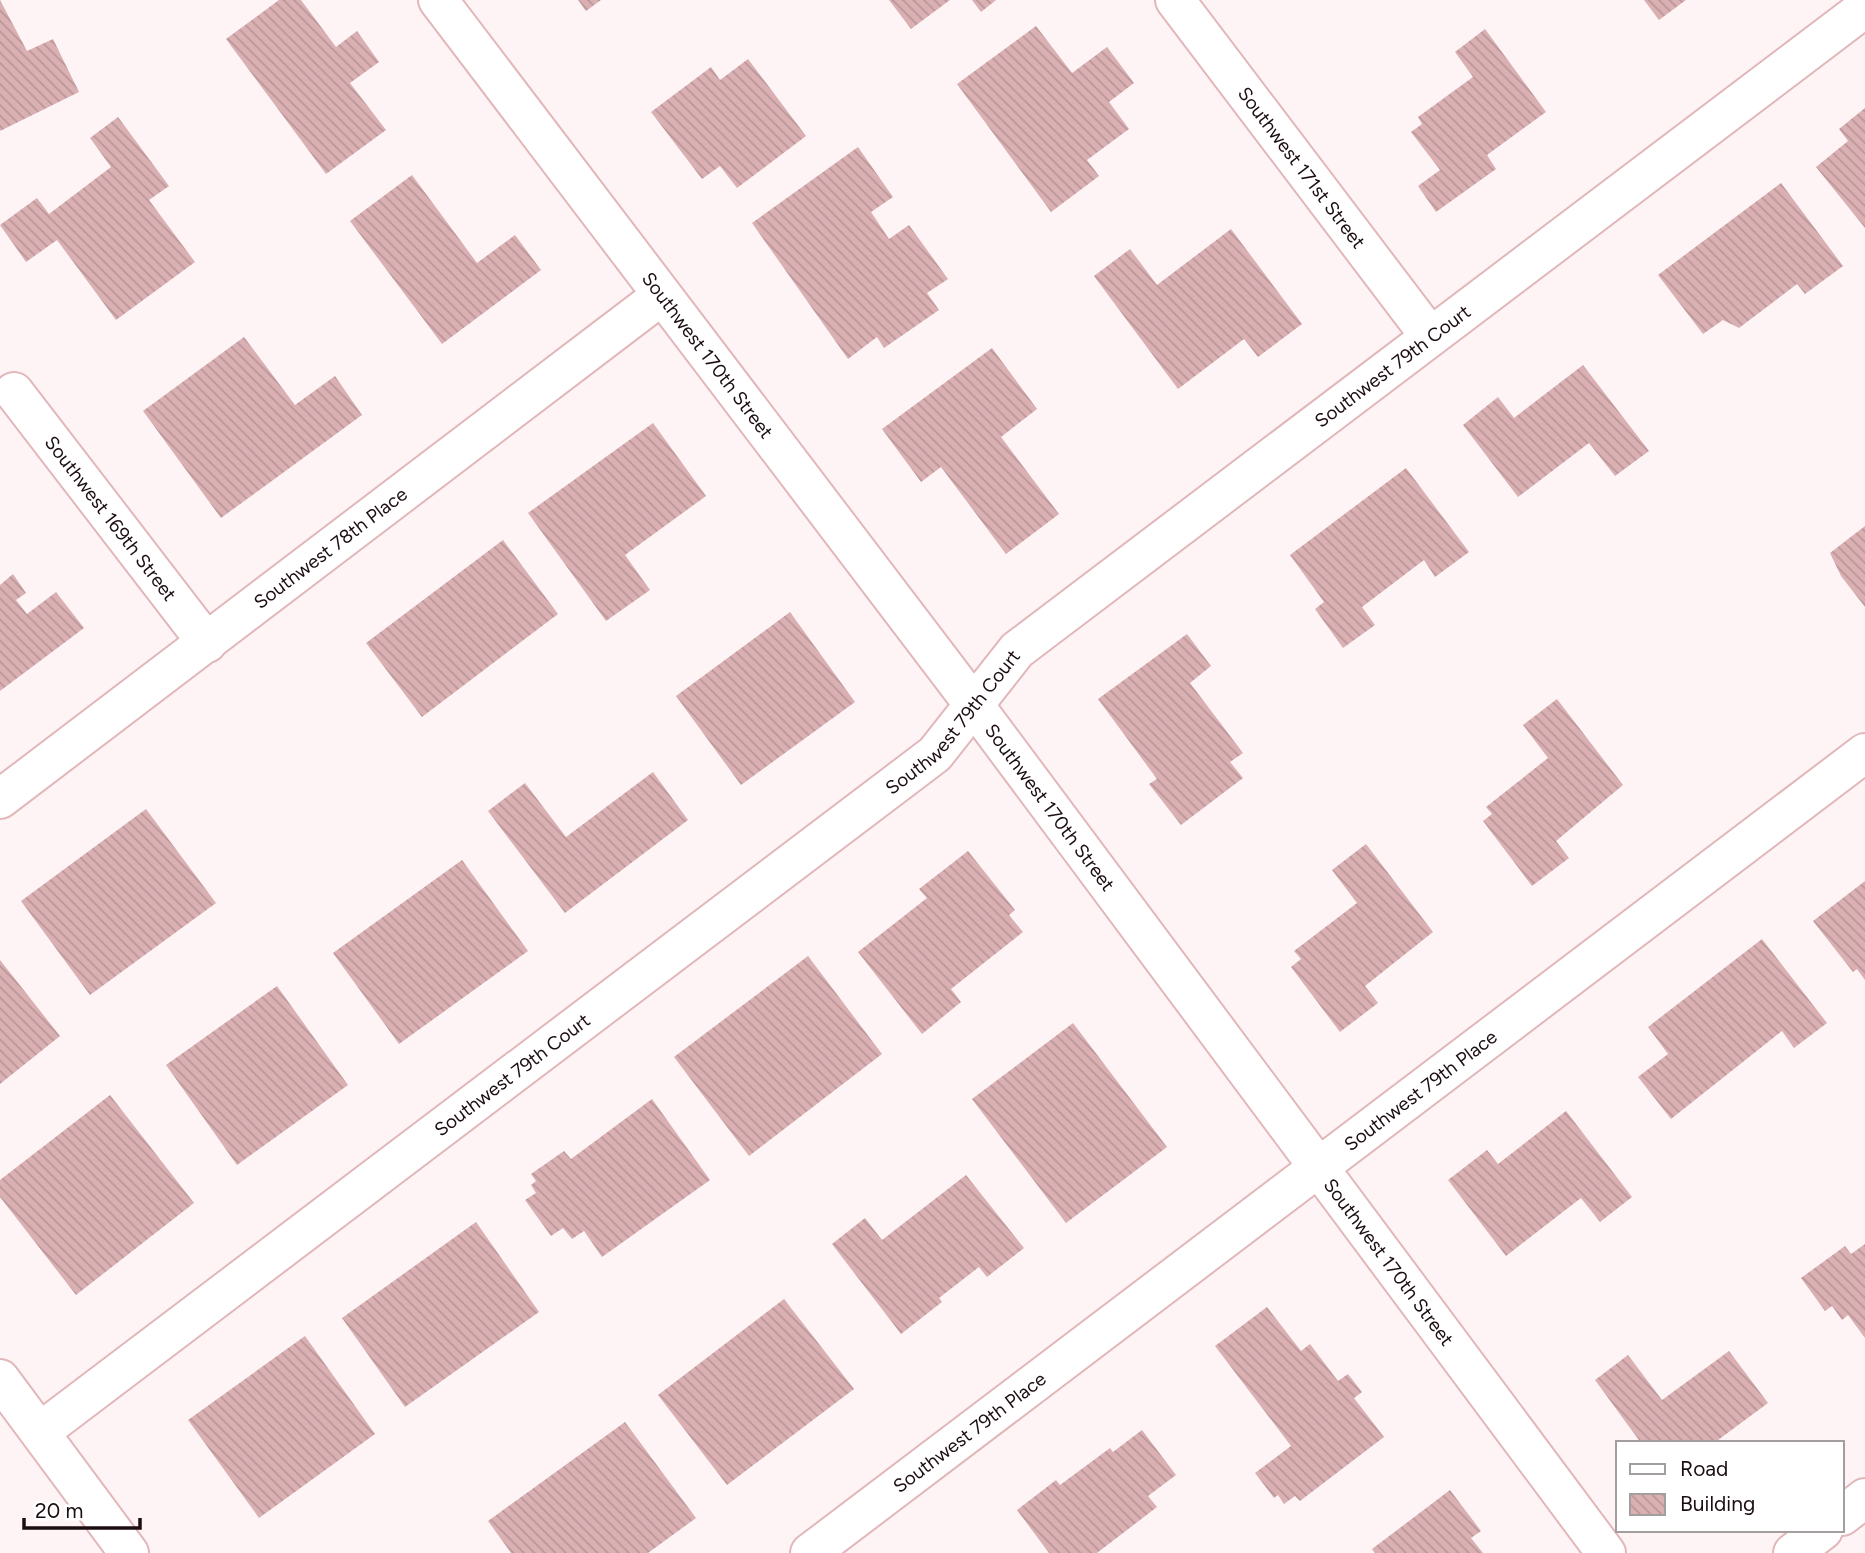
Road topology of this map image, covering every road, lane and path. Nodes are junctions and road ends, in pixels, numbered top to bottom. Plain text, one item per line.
1 (438, 0) edge
2 (1175, 0) edge
3 (1865, 8) edge
4 (661, 296) junction
5 (1429, 335) junction
6 (14, 392) dead end
7 (207, 643) junction
8 (974, 705) junction
9 (1865, 753) edge
10 (0, 799) edge
11 (1321, 1167) junction
12 (0, 1379) edge
13 (40, 1433) junction
14 (1865, 1498) edge
15 (1844, 1514) edge
16 (1820, 1532) edge
17 (130, 1553) edge
18 (810, 1553) edge
19 (1606, 1553) edge
20 (1793, 1553) edge

1 - 4 street, Southwest 170th Street
2 - 5 street, Southwest 171st Street
3 - 5 street, Southwest 79th Court
4 - 7 street, Southwest 78th Place
4 - 8 street, Southwest 170th Street
5 - 8 street, Southwest 79th Court
6 - 7 street, Southwest 169th Street
7 - 10 street, Southwest 78th Place
8 - 11 street, Southwest 170th Street
8 - 13 street, Southwest 79th Court
9 - 11 street, Southwest 79th Place
11 - 18 street, Southwest 79th Place
11 - 19 street, Southwest 170th Street
12 - 13 street
13 - 17 street
14 - 15 street
16 - 20 street

